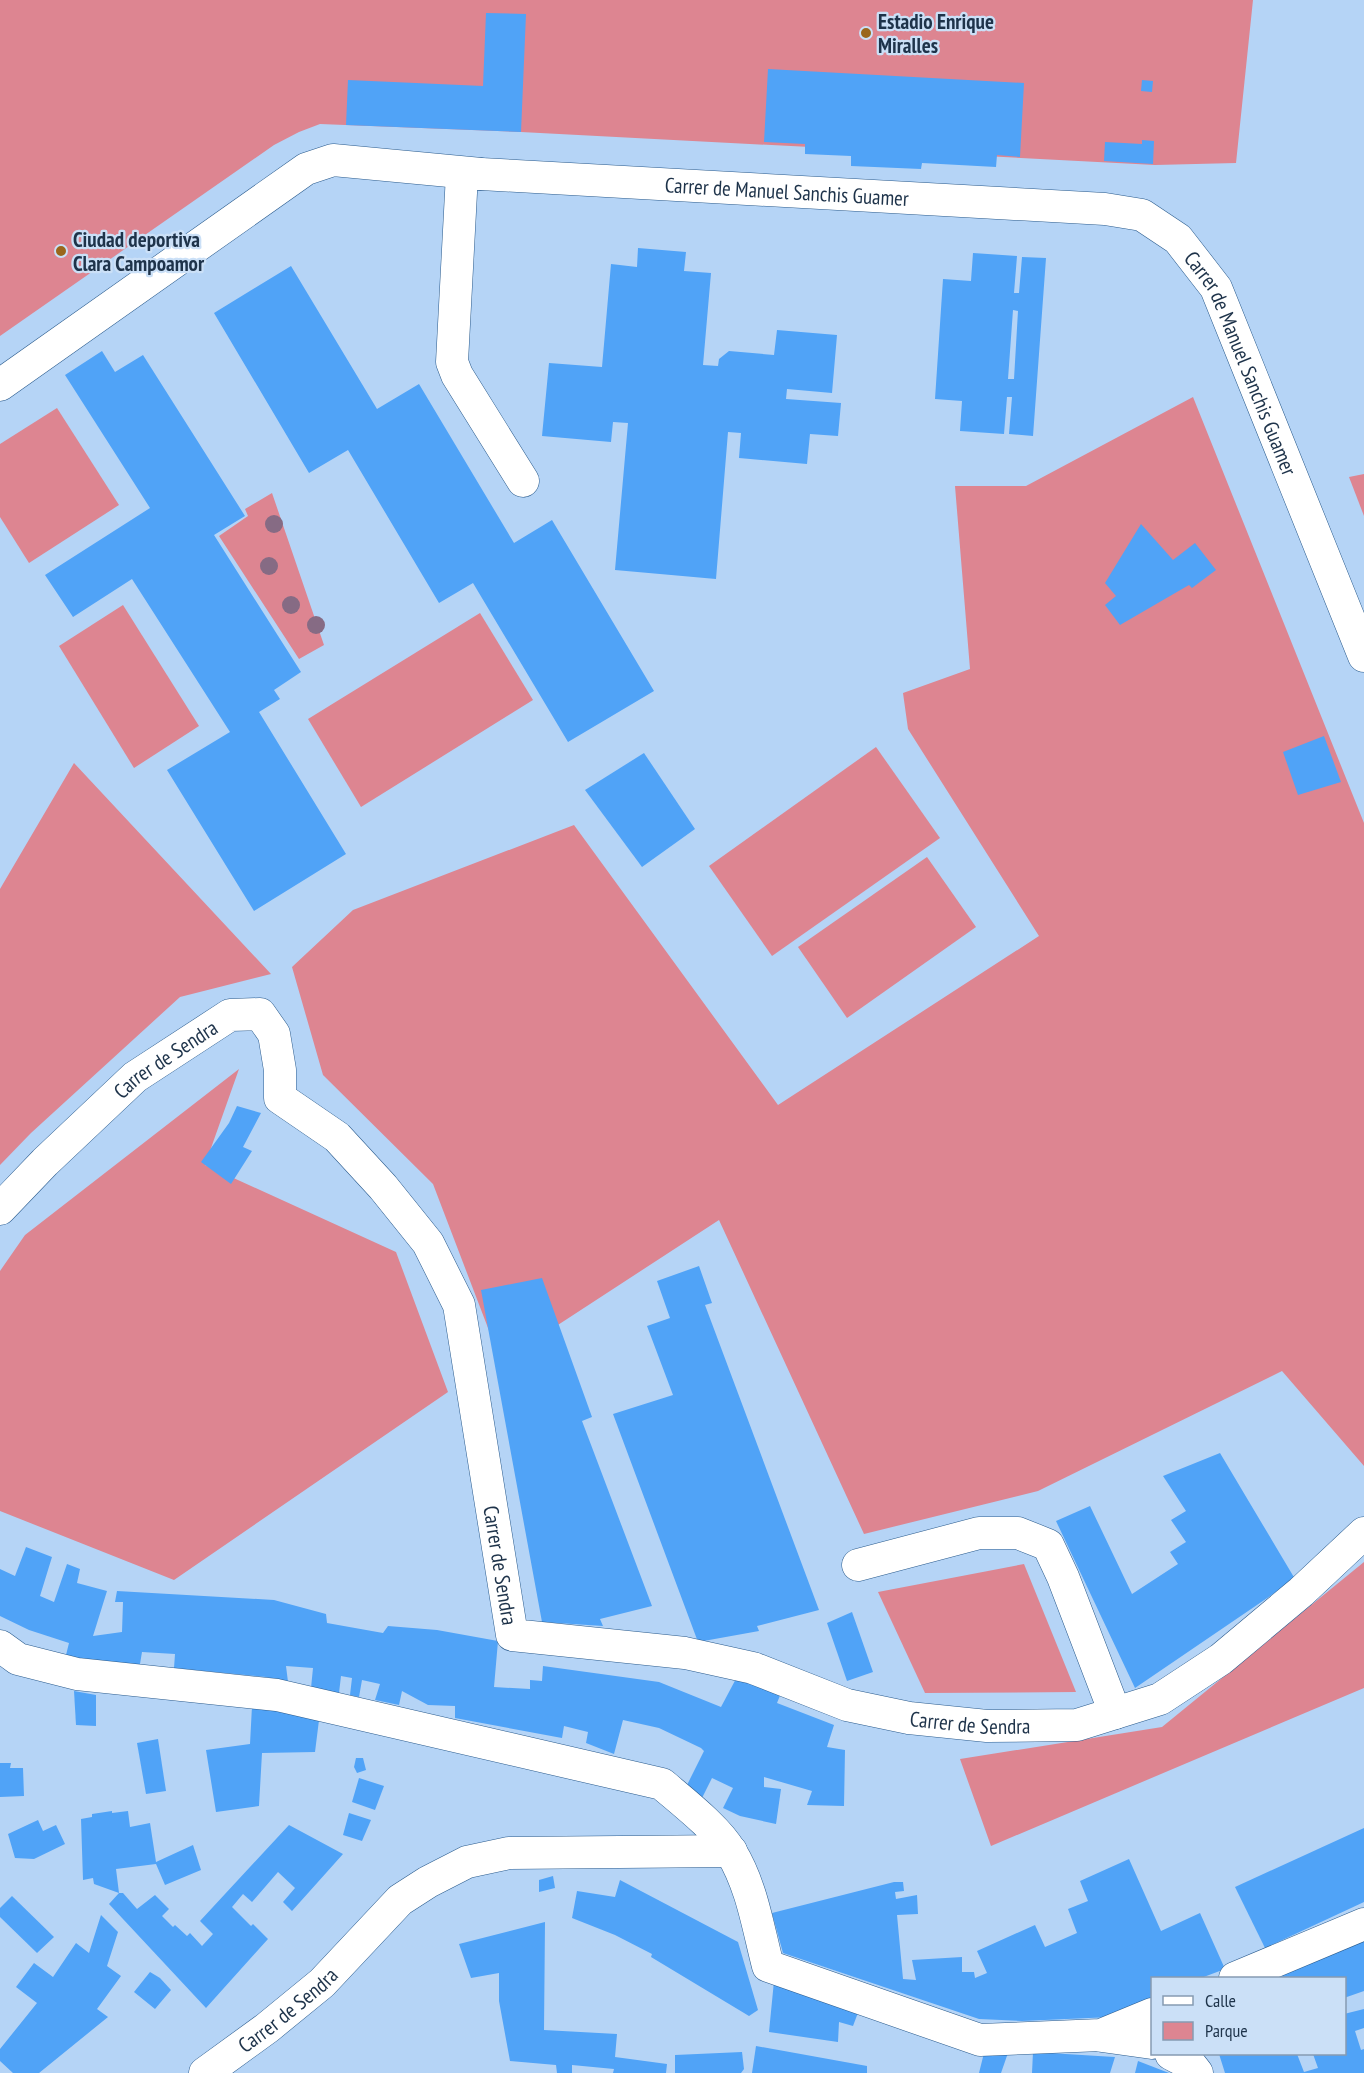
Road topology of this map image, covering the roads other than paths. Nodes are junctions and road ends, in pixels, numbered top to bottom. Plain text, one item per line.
1 (481, 174) junction
2 (0, 385) edge
3 (523, 480) dead end
4 (1364, 656) edge
5 (0, 1209) edge
6 (1364, 1533) edge
7 (858, 1565) dead end
8 (0, 1646) edge
9 (1115, 1713) junction
10 (731, 1851) junction
11 (1364, 1924) edge
12 (1237, 1977) edge
13 (1151, 2014) edge
14 (1101, 2035) junction
15 (1151, 2043) edge
16 (1173, 2055) edge
17 (206, 2073) edge
18 (1197, 2073) edge

1 - 2 street, Carrer de Manuel Sanchis Guamer
1 - 3 street
1 - 4 street, Carrer de Manuel Sanchis Guamer
5 - 9 street, Carrer de Sendra
6 - 9 street, Carrer de Sendra
7 - 9 street
8 - 10 street
10 - 14 street
10 - 17 street, Carrer de Sendra
11 - 12 street
13 - 14 street
14 - 15 street
16 - 18 street

